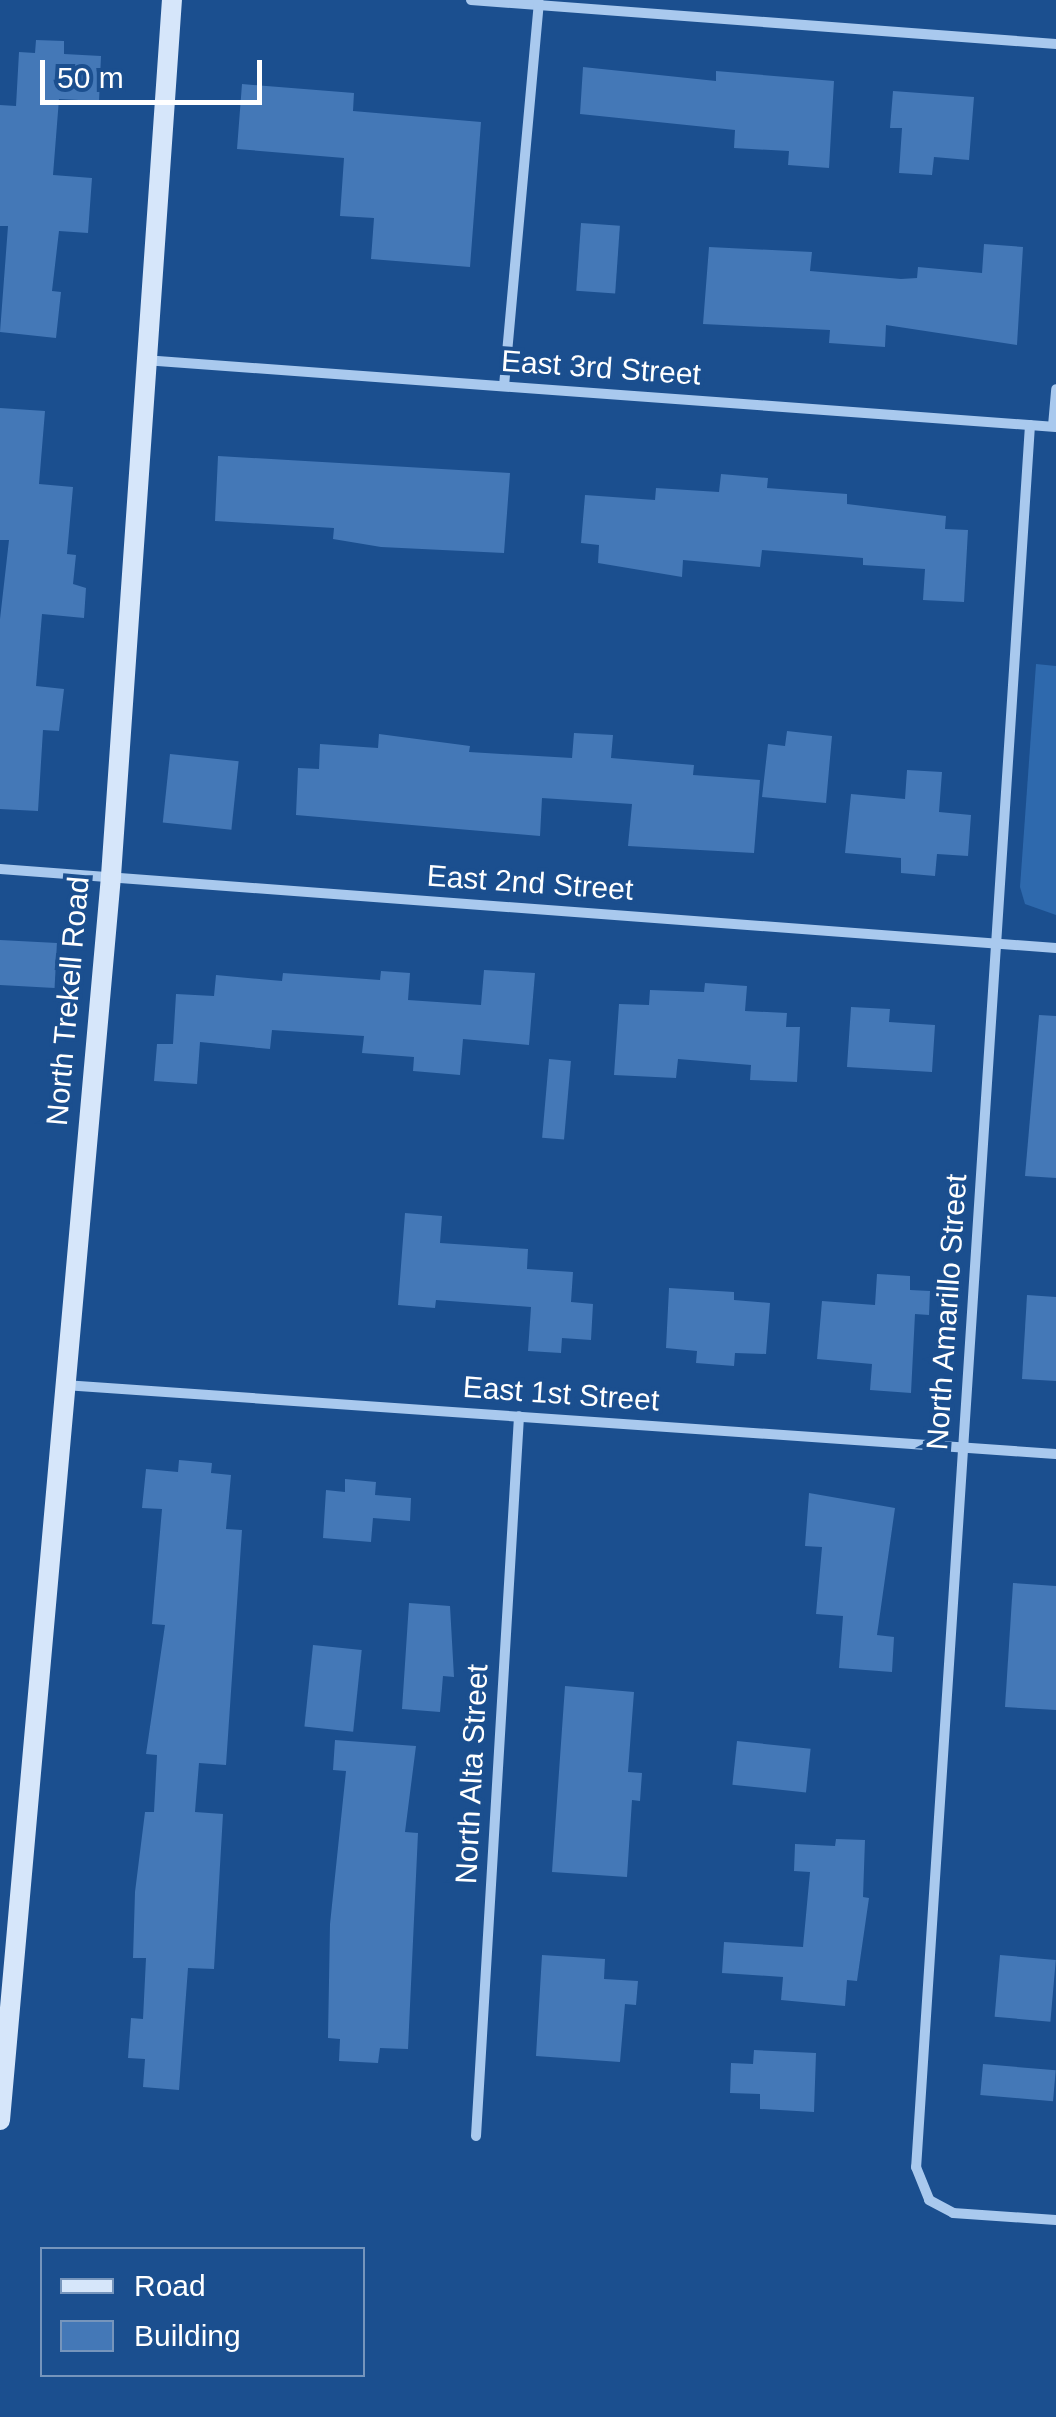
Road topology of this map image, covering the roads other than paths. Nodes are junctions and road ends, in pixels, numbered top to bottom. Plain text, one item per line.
1 (172, 0) edge
2 (470, 0) edge
3 (539, 3) junction
4 (1056, 44) edge
5 (143, 360) junction
6 (504, 386) junction
7 (1056, 389) edge
8 (1030, 425) junction
9 (1054, 426) edge
10 (0, 868) edge
11 (111, 876) junction
12 (996, 944) junction
13 (1056, 948) edge
14 (62, 1384) junction
15 (519, 1416) junction
16 (963, 1448) junction
17 (1056, 1454) edge
18 (5, 2006) edge
19 (0, 2120) edge
20 (476, 2136) dead end
21 (1056, 2220) edge

1 - 5 main road, North Trekell Road
2 - 3 street
3 - 4 street
3 - 6 street
5 - 6 street, East 3rd Street
5 - 11 main road, North Trekell Road
6 - 8 street, East 3rd Street
7 - 9 street
8 - 9 street, East 3rd Street
8 - 12 street, North Amarillo Street
10 - 11 street, East 2nd Street
11 - 12 street, East 2nd Street
11 - 14 main road, North Trekell Road
12 - 13 street, East 2nd Street
12 - 16 street, North Amarillo Street
14 - 15 street, East 1st Street
14 - 18 main road, North Trekell Road
15 - 16 street, East 1st Street
15 - 20 street, North Alta Street
16 - 17 street, East 1st Street
16 - 21 street, North Amarillo Street
18 - 19 main road, North Trekell Road

